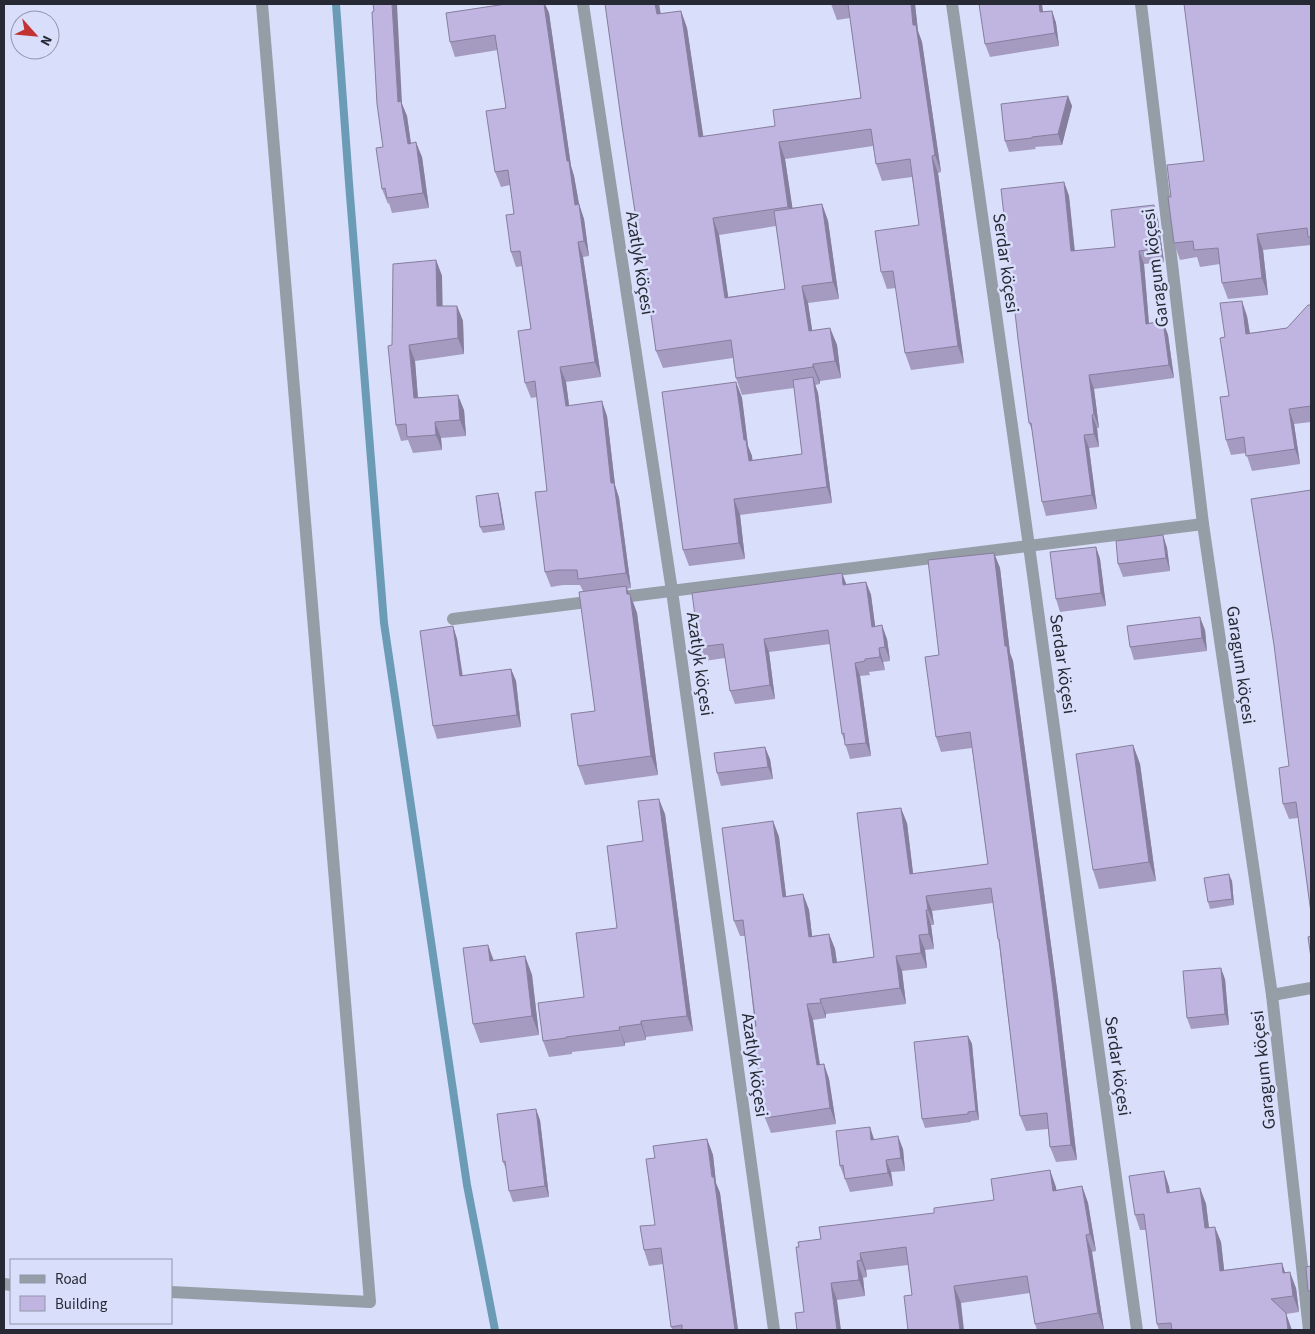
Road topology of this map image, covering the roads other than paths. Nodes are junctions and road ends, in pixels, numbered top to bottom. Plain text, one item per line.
1 (262, 4) edge
2 (583, 4) edge
3 (952, 4) edge
4 (1141, 4) edge
5 (1203, 524) junction
6 (1029, 546) junction
7 (672, 591) junction
8 (453, 619) dead end
9 (1311, 988) edge
10 (1272, 995) junction
11 (172, 1292) edge
12 (774, 1330) edge
13 (1137, 1330) edge
14 (1309, 1330) edge

1 - 11 street
2 - 7 street, Azatlyk köçesi
3 - 6 street, Serdar köçesi
4 - 5 street, Garagum köçesi
5 - 6 street
5 - 10 street, Garagum köçesi
6 - 7 street
6 - 13 street, Serdar köçesi
7 - 8 street
7 - 12 street, Azatlyk köçesi
9 - 10 street
10 - 14 street, Garagum köçesi

